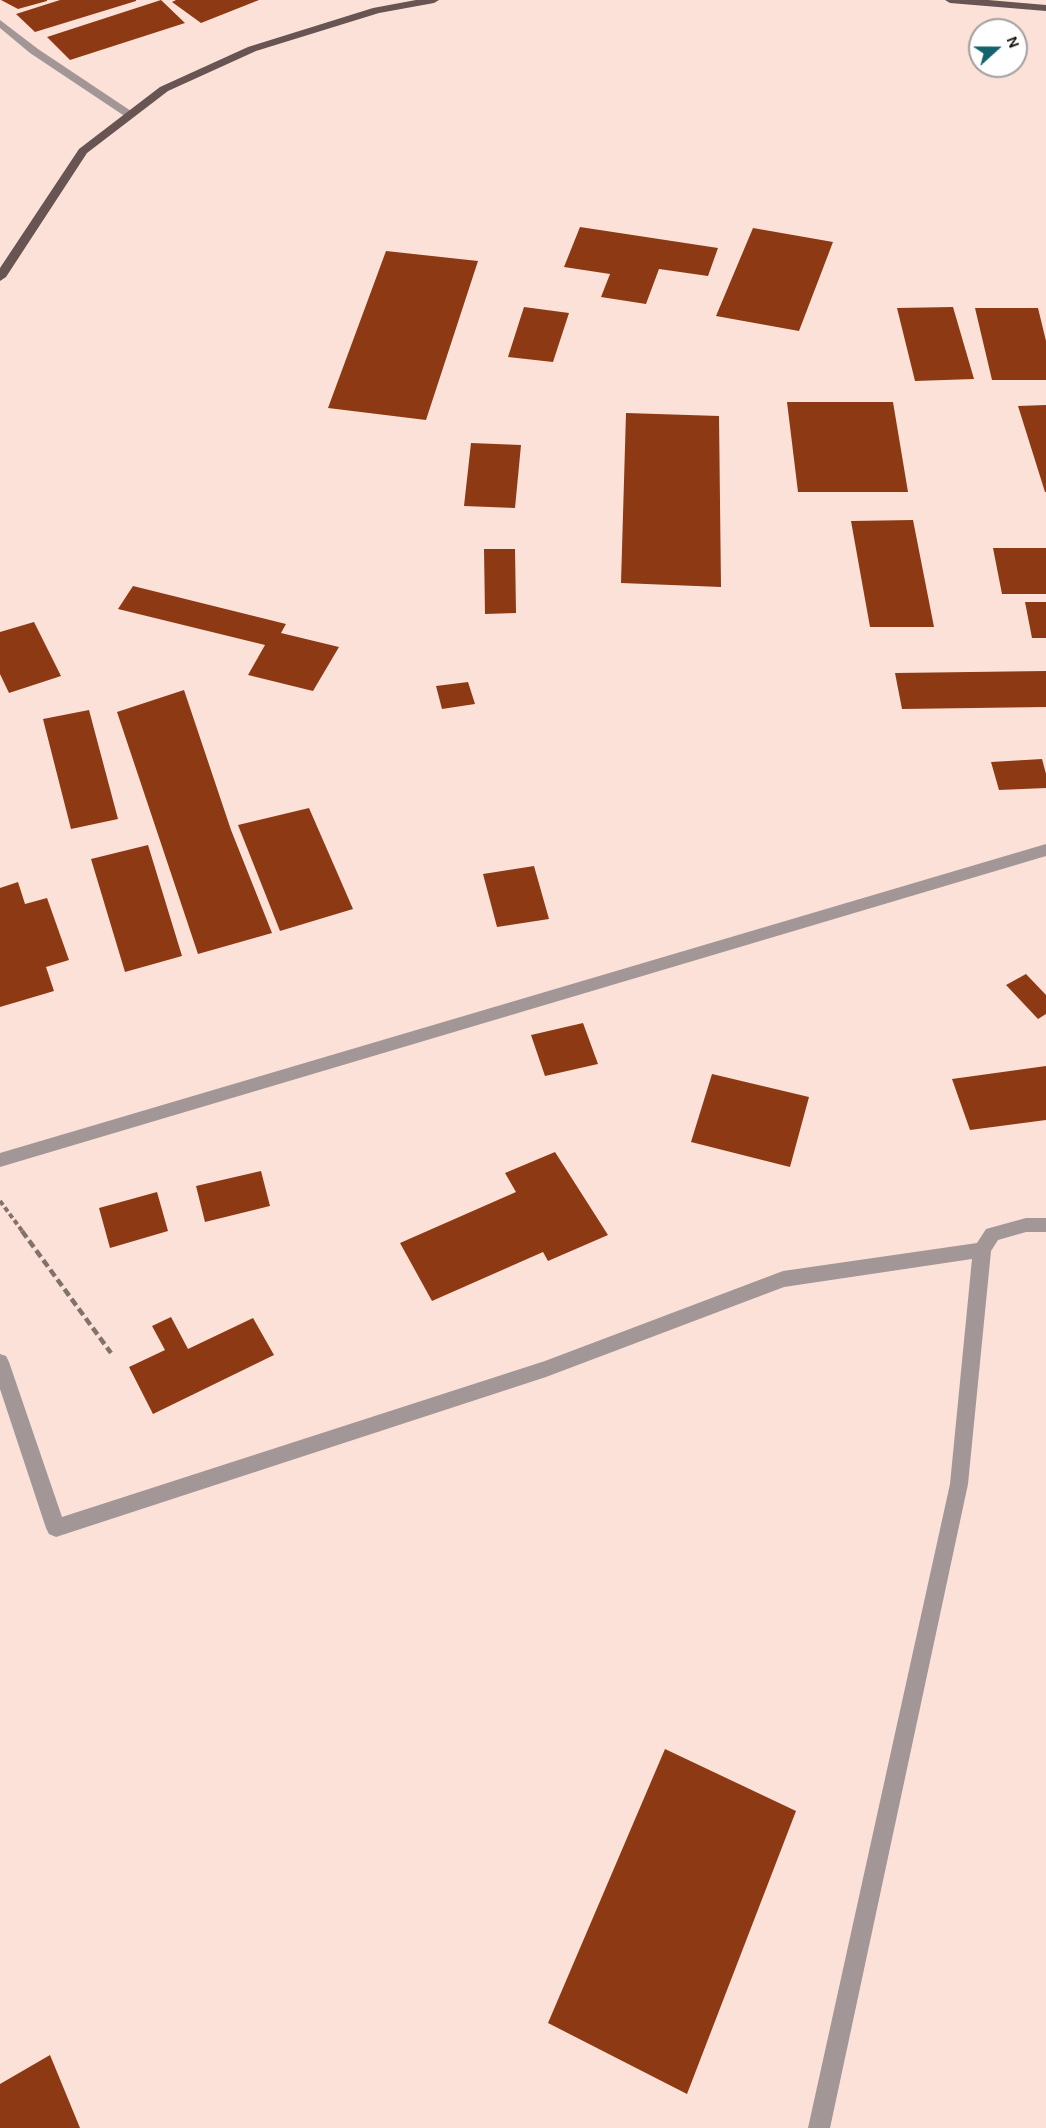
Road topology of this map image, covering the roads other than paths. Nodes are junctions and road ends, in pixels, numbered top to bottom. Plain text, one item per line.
1 (434, 0) edge
2 (950, 0) edge
3 (1046, 8) edge
4 (0, 23) edge
5 (130, 115) junction
6 (0, 277) edge
7 (1046, 850) edge
8 (0, 1161) edge
9 (1046, 1225) edge
10 (982, 1250) junction
11 (0, 1362) edge
12 (819, 2128) edge

1 - 5 main road
2 - 3 main road
4 - 5 street
5 - 6 main road
7 - 8 street
9 - 10 street
10 - 11 street
10 - 12 street

